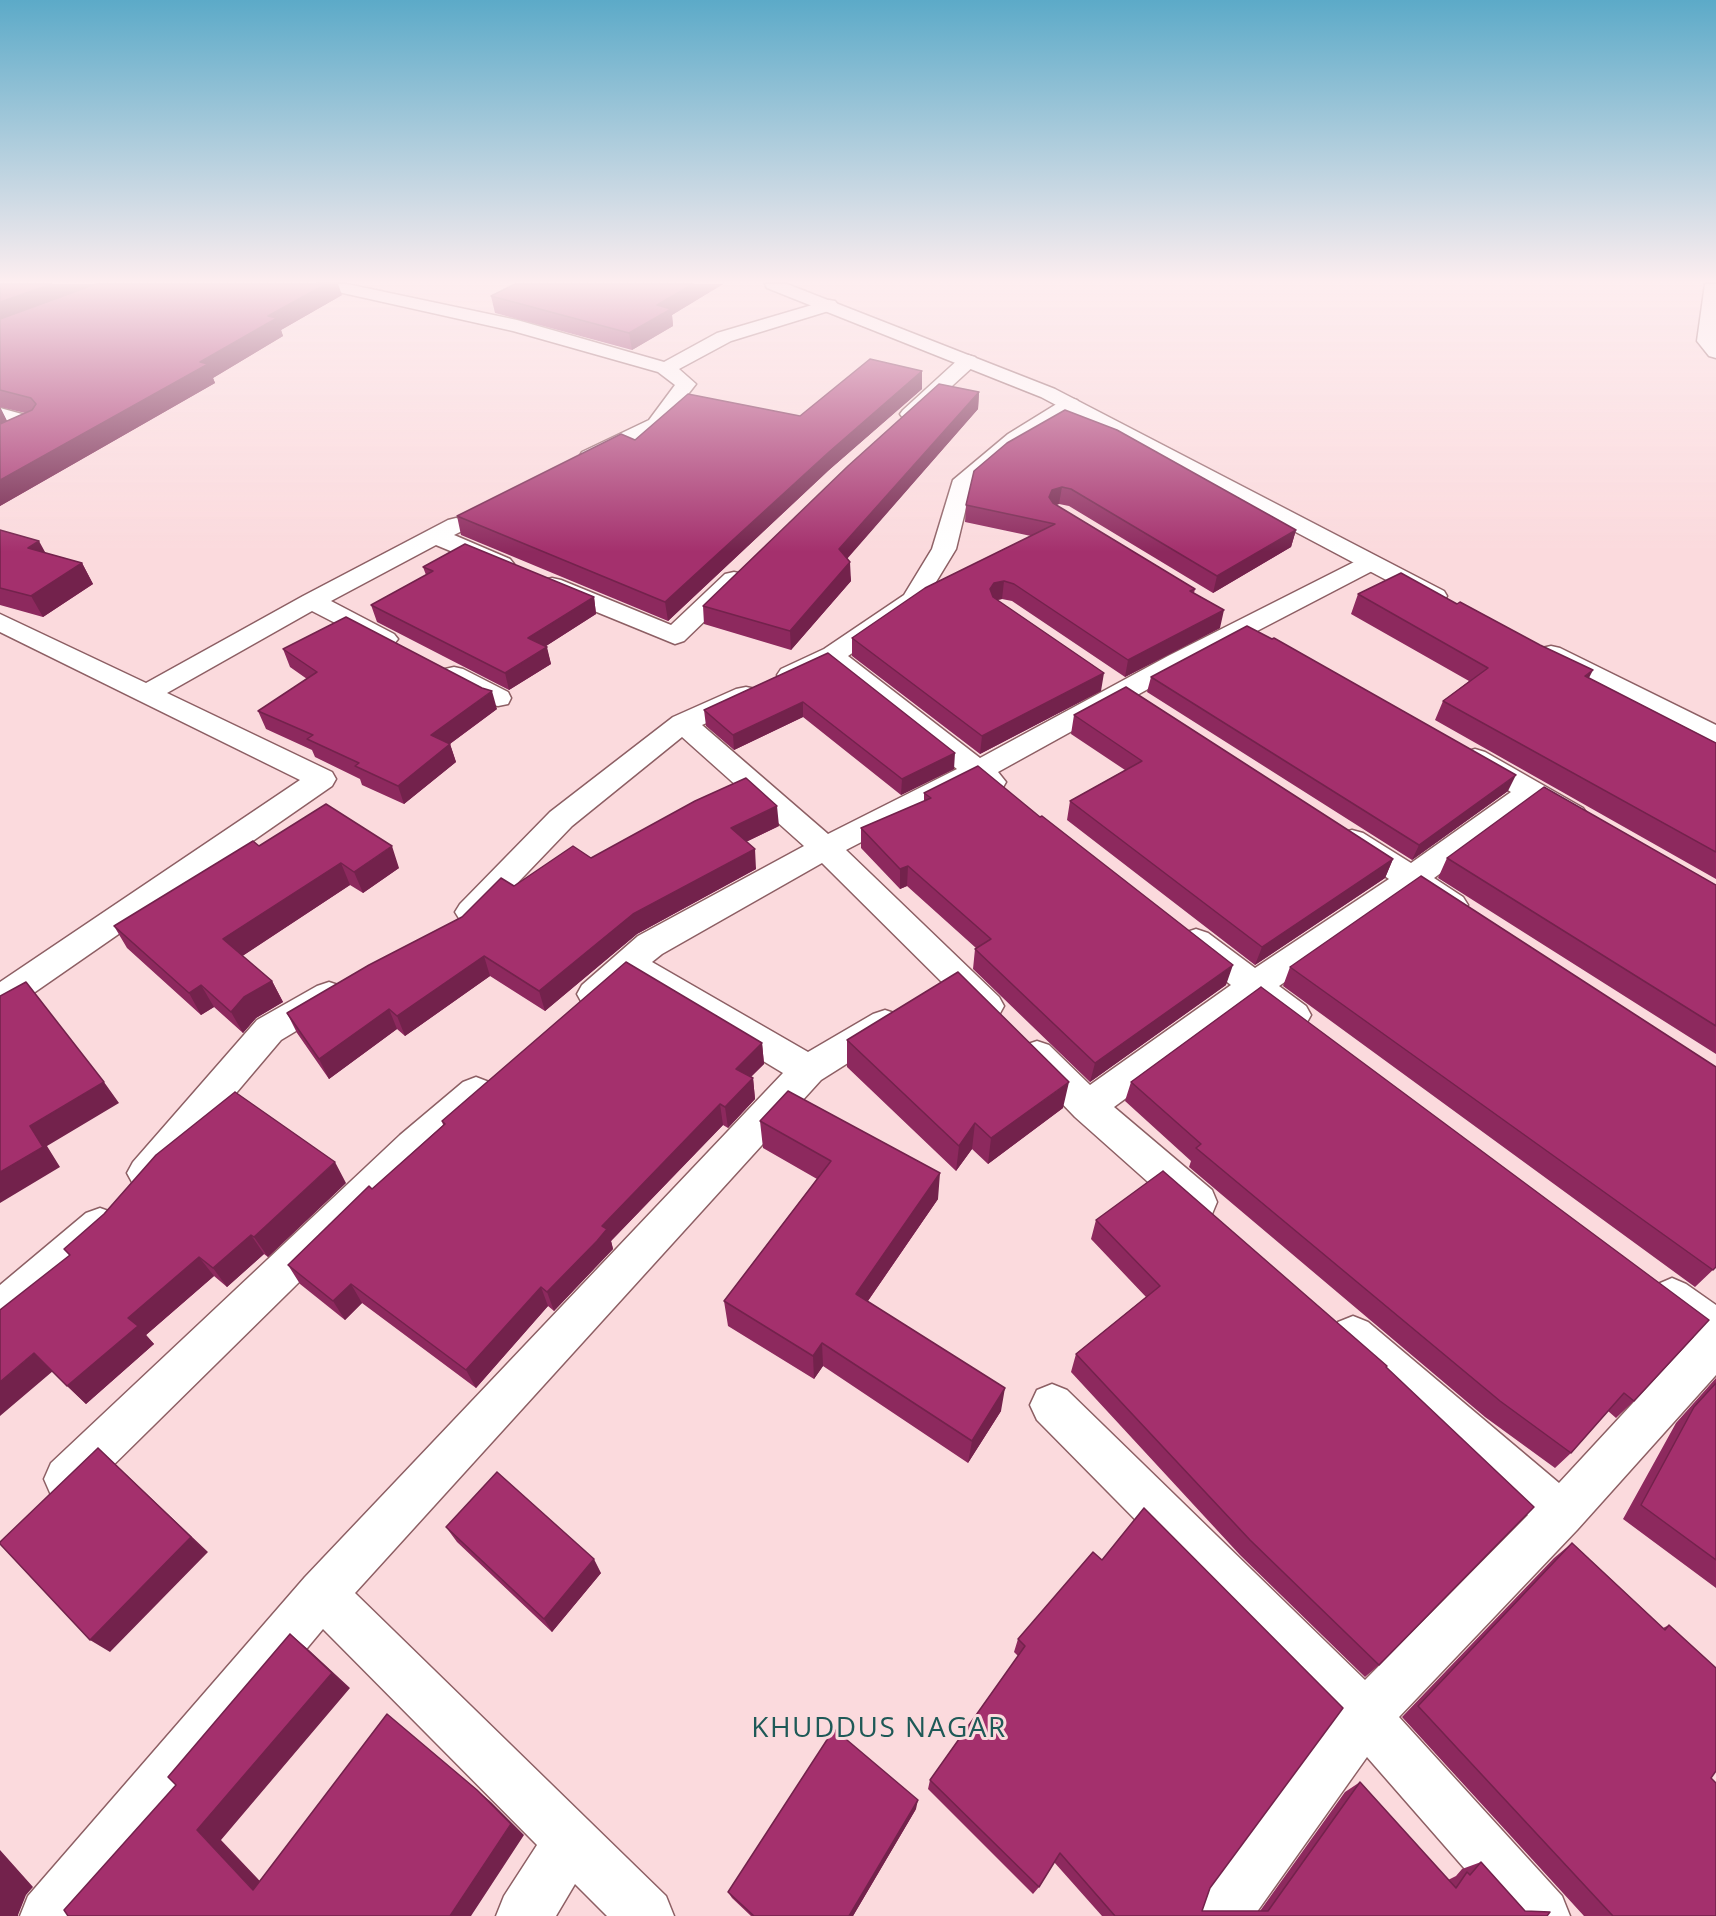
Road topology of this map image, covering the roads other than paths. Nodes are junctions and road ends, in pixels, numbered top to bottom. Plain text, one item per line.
1 (672, 373) edge
2 (954, 373) edge
3 (999, 373) edge
4 (1070, 404) junction
5 (0, 414) edge
6 (891, 431) edge
7 (0, 440) edge
8 (575, 464) edge
9 (475, 515) edge
10 (435, 536) junction
11 (1370, 563) junction
12 (749, 565) edge
13 (312, 601) junction
14 (1454, 605) edge
15 (1217, 608) edge
16 (0, 622) edge
17 (1246, 626) junction
18 (1527, 642) edge
19 (1277, 644) edge
20 (405, 650) edge
21 (831, 655) junction
22 (436, 666) edge
23 (1095, 672) edge
24 (1123, 691) junction
25 (146, 694) junction
26 (498, 698) dead end
27 (1153, 711) edge
28 (683, 723) junction
29 (1716, 736) edge
30 (1450, 744) edge
31 (977, 770) junction
32 (1532, 791) junction
33 (1014, 799) edge
34 (1593, 826) edge
35 (1331, 827) edge
36 (825, 848) junction
37 (1411, 879) junction
38 (1170, 921) edge
39 (1480, 923) edge
40 (446, 932) edge
41 (629, 964) junction
42 (354, 980) edge
43 (1254, 986) junction
44 (935, 993) junction
45 (0, 999) edge
46 (566, 1017) edge
47 (1318, 1034) edge
48 (503, 1070) edge
49 (808, 1070) junction
50 (1088, 1106) junction
51 (1219, 1220) edge
52 (1649, 1279) edge
53 (0, 1311) edge
54 (1325, 1312) edge
55 (1716, 1329) edge
56 (1716, 1344) edge
57 (1052, 1405) dead end
58 (46, 1500) edge
59 (1561, 1514) junction
60 (322, 1594) junction
61 (1365, 1716) junction
62 (570, 1843) junction
63 (48, 1916) edge
64 (524, 1916) edge
65 (646, 1916) edge
66 (1221, 1916) edge
67 (1542, 1916) edge

1 - 8 street
2 - 6 street
3 - 4 street
4 - 11 street
4 - 21 street
5 - 7 street
9 - 10 street
10 - 12 street
10 - 13 street
11 - 14 street
11 - 17 street
13 - 20 street
13 - 25 street
15 - 17 street
16 - 25 street
17 - 19 street
17 - 24 street
18 - 29 street
21 - 28 street
21 - 31 street
22 - 26 street
23 - 24 street
24 - 27 street
24 - 31 street
25 - 45 street
28 - 36 street
28 - 40 street
30 - 32 street
31 - 33 street
31 - 36 street
32 - 34 street
32 - 37 street
35 - 37 street
36 - 41 street
36 - 44 street
37 - 39 street
37 - 43 street
38 - 43 street
41 - 46 street
41 - 49 street
42 - 53 street
43 - 47 street
43 - 50 street
44 - 49 street
44 - 50 street
48 - 58 street
49 - 60 street
50 - 51 street
52 - 55 street
54 - 59 street
56 - 59 street
57 - 61 street
59 - 61 street
60 - 62 street
60 - 63 street
61 - 66 street
61 - 67 street
62 - 64 street
62 - 65 street

